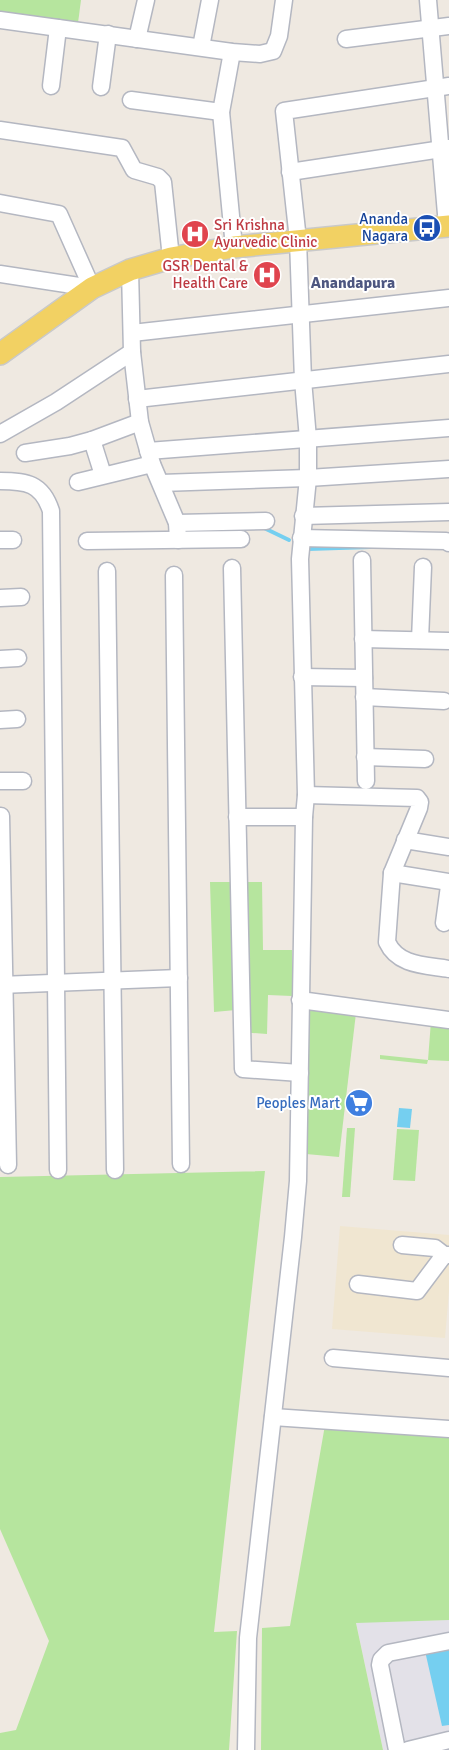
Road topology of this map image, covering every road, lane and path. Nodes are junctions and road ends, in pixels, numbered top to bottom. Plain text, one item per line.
1 (146, 0) edge
2 (210, 0) edge
3 (284, 0) edge
4 (428, 0) edge
5 (0, 20) edge
6 (449, 26) edge
7 (58, 28) junction
8 (431, 28) junction
9 (108, 34) junction
10 (137, 39) junction
11 (346, 40) dead end
12 (201, 48) junction
13 (232, 52) junction
14 (51, 86) dead end
15 (102, 87) dead end
16 (442, 87) edge
17 (131, 100) dead end
18 (221, 112) junction
19 (0, 130) edge
20 (445, 149) edge
21 (290, 172) junction
22 (0, 203) edge
23 (447, 205) edge
24 (448, 226) edge
25 (298, 240) junction
26 (234, 247) junction
27 (171, 258) junction
28 (130, 270) junction
29 (0, 274) edge
30 (92, 288) junction
31 (449, 298) edge
32 (301, 315) junction
33 (132, 333) junction
34 (132, 352) junction
35 (0, 354) edge
36 (449, 364) edge
37 (303, 380) junction
38 (136, 398) junction
39 (140, 422) junction
40 (449, 428) edge
41 (0, 434) edge
42 (308, 439) junction
43 (92, 440) junction
44 (25, 453) dead end
45 (150, 457) junction
46 (449, 470) edge
47 (103, 475) junction
48 (308, 478) junction
49 (0, 482) edge
50 (78, 482) dead end
51 (161, 483) junction
52 (449, 512) edge
53 (303, 516) junction
54 (266, 521) dead end
55 (177, 523) junction
56 (241, 538) dead end
57 (301, 538) junction
58 (178, 540) junction
59 (88, 541) dead end
60 (449, 543) edge
61 (362, 560) dead end
62 (423, 567) dead end
63 (232, 568) dead end
64 (107, 571) dead end
65 (174, 575) dead end
66 (22, 597) dead end
67 (0, 598) edge
68 (363, 639) junction
69 (420, 640) junction
70 (449, 641) edge
71 (0, 658) edge
72 (18, 658) dead end
73 (302, 677) junction
74 (364, 678) junction
75 (364, 697) junction
76 (444, 701) dead end
77 (17, 719) dead end
78 (0, 720) edge
79 (365, 757) junction
80 (425, 759) dead end
81 (0, 781) edge
82 (23, 781) dead end
83 (366, 782) dead end
84 (306, 795) junction
85 (1, 816) edge
86 (237, 817) junction
87 (304, 817) junction
88 (405, 840) junction
89 (449, 847) edge
90 (392, 873) junction
91 (449, 884) edge
92 (444, 922) dead end
93 (449, 969) edge
94 (179, 978) junction
95 (112, 981) junction
96 (56, 983) junction
97 (2, 985) edge
98 (300, 1000) junction
99 (449, 1020) edge
100 (300, 1073) junction
101 (181, 1164) dead end
102 (8, 1165) dead end
103 (58, 1170) dead end
104 (114, 1170) dead end
105 (402, 1245) dead end
106 (446, 1255) edge
107 (358, 1284) dead end
108 (333, 1358) dead end
109 (449, 1368) edge
110 (273, 1417) junction
111 (449, 1429) edge
112 (449, 1641) edge
113 (449, 1740) edge
114 (246, 1750) edge
115 (397, 1750) edge
116 (408, 1750) edge

1 - 10 street
2 - 12 street
3 - 13 street
4 - 8 street
5 - 7 street
6 - 8 street
7 - 9 street
7 - 14 street
8 - 11 street
8 - 16 street
9 - 10 street
9 - 15 street
10 - 12 street
12 - 13 street
13 - 18 street
16 - 20 street
16 - 21 street
17 - 18 street
18 - 26 street
19 - 27 street
20 - 21 street
20 - 23 street
21 - 25 street
22 - 30 street
23 - 24 street
24 - 25 main road
25 - 26 main road
25 - 32 street
26 - 27 main road
27 - 28 main road
28 - 30 main road
28 - 33 street
29 - 30 street
30 - 35 main road
31 - 32 street
32 - 33 street
32 - 37 street
33 - 34 street
34 - 38 street
34 - 41 street
36 - 37 street
37 - 38 street
37 - 42 street
38 - 39 street
39 - 43 street
39 - 45 street
40 - 42 street
42 - 45 street
42 - 48 street
43 - 44 street
43 - 47 street
45 - 47 street
45 - 51 street
46 - 48 street
47 - 50 street
48 - 51 street
48 - 53 street
49 - 96 street
51 - 55 street
52 - 53 street
53 - 57 street
54 - 55 street
55 - 58 street
56 - 58 street
57 - 60 street
57 - 73 street
58 - 59 street
61 - 68 street
62 - 69 street
63 - 86 street
64 - 95 street
65 - 94 street
66 - 67 street
68 - 69 street
68 - 74 street
69 - 70 street
71 - 72 street
73 - 74 street
73 - 84 street
74 - 75 street
75 - 76 street
75 - 79 street
77 - 78 street
79 - 80 street
79 - 83 street
81 - 82 street
84 - 87 street
84 - 88 street
85 - 97 street
86 - 87 street
86 - 100 street
87 - 98 street
88 - 89 street
88 - 90 street
90 - 91 street
90 - 93 street
91 - 92 street
94 - 95 street
94 - 101 street
95 - 96 street
95 - 104 street
96 - 97 street
96 - 103 street
97 - 102 street
98 - 99 street
98 - 100 street
100 - 110 street
105 - 106 street
106 - 107 street
108 - 109 street
110 - 111 street
110 - 114 street
112 - 115 street
113 - 116 street

